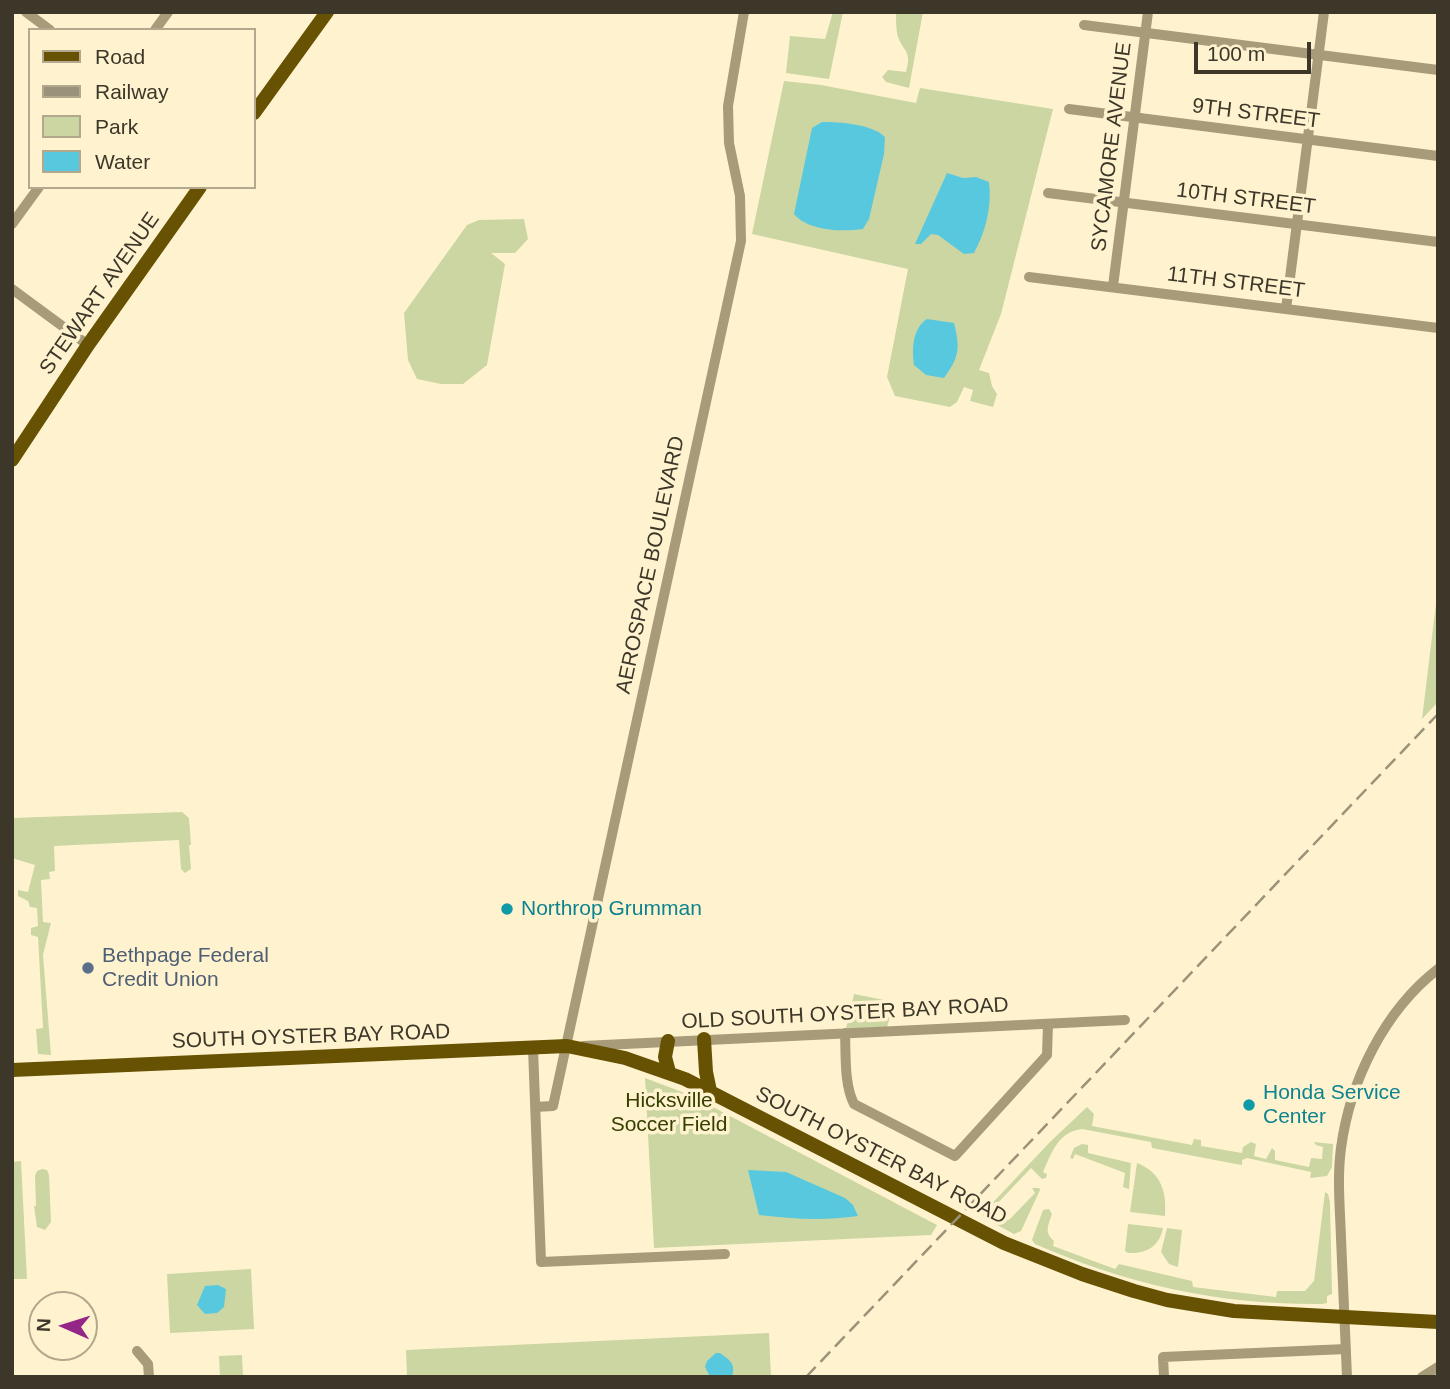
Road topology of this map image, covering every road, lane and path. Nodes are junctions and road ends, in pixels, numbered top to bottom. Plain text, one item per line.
1 (26, 12) edge
2 (168, 12) edge
3 (327, 12) edge
4 (744, 12) edge
5 (1148, 12) edge
6 (1324, 12) edge
7 (1084, 25) dead end
8 (47, 28) edge
9 (156, 28) edge
10 (1145, 33) junction
11 (1318, 55) junction
12 (1438, 70) edge
13 (1069, 109) dead end
14 (256, 110) edge
15 (1135, 118) junction
16 (1308, 140) junction
17 (1438, 156) edge
18 (38, 189) edge
19 (199, 189) edge
20 (1048, 193) dead end
21 (1124, 203) junction
22 (12, 224) edge
23 (1297, 225) junction
24 (1438, 242) edge
25 (1029, 276) dead end
26 (1114, 286) junction
27 (12, 289) edge
28 (1286, 309) junction
29 (1438, 328) edge
30 (88, 345) junction
31 (12, 460) edge
32 (1438, 970) edge
33 (1125, 1020) dead end
34 (1048, 1024) junction
35 (845, 1033) junction
36 (704, 1039) junction
37 (668, 1041) junction
38 (567, 1046) junction
39 (533, 1048) junction
40 (12, 1070) edge
41 (669, 1072) junction
42 (710, 1091) junction
43 (535, 1107) junction
44 (725, 1254) dead end
45 (1345, 1317) junction
46 (1438, 1322) edge
47 (1346, 1349) junction
48 (137, 1351) dead end
49 (1438, 1367) edge
50 (149, 1377) edge
51 (1164, 1377) edge
52 (1348, 1377) edge
53 (1422, 1377) edge

1 - 8 street
2 - 9 street
3 - 14 main road
4 - 38 street, AEROSPACE BOULEVARD
5 - 10 street, SYCAMORE AVENUE
6 - 11 street
7 - 10 street
10 - 11 street
10 - 15 street, SYCAMORE AVENUE
11 - 12 street
11 - 16 street
13 - 15 street, 9TH STREET
15 - 16 street, 9TH STREET
15 - 21 street, SYCAMORE AVENUE
16 - 17 street, 9TH STREET
16 - 23 street
18 - 22 street
19 - 30 main road, STEWART AVENUE
20 - 21 street, 10TH STREET
21 - 23 street, 10TH STREET
21 - 26 street, SYCAMORE AVENUE
23 - 24 street, 10TH STREET
23 - 28 street
25 - 26 street, 11TH STREET
26 - 28 street, 11TH STREET
27 - 30 street
28 - 29 street, 11TH STREET
30 - 31 main road, STEWART AVENUE
32 - 45 street
33 - 34 street, OLD SOUTH OYSTER BAY ROAD
34 - 35 street, OLD SOUTH OYSTER BAY ROAD
34 - 35 street
35 - 36 street, OLD SOUTH OYSTER BAY ROAD
36 - 37 street, OLD SOUTH OYSTER BAY ROAD
36 - 42 main road
37 - 38 street, OLD SOUTH OYSTER BAY ROAD
37 - 41 main road
38 - 39 main road, SOUTH OYSTER BAY ROAD
38 - 41 main road, SOUTH OYSTER BAY ROAD
38 - 43 street, AEROSPACE BOULEVARD
39 - 40 main road, SOUTH OYSTER BAY ROAD
39 - 43 street
41 - 42 main road, SOUTH OYSTER BAY ROAD
42 - 45 main road, SOUTH OYSTER BAY ROAD
43 - 44 street
45 - 46 main road, SOUTH OYSTER BAY ROAD
45 - 47 street
47 - 51 street
47 - 52 street
48 - 50 street
49 - 53 street

